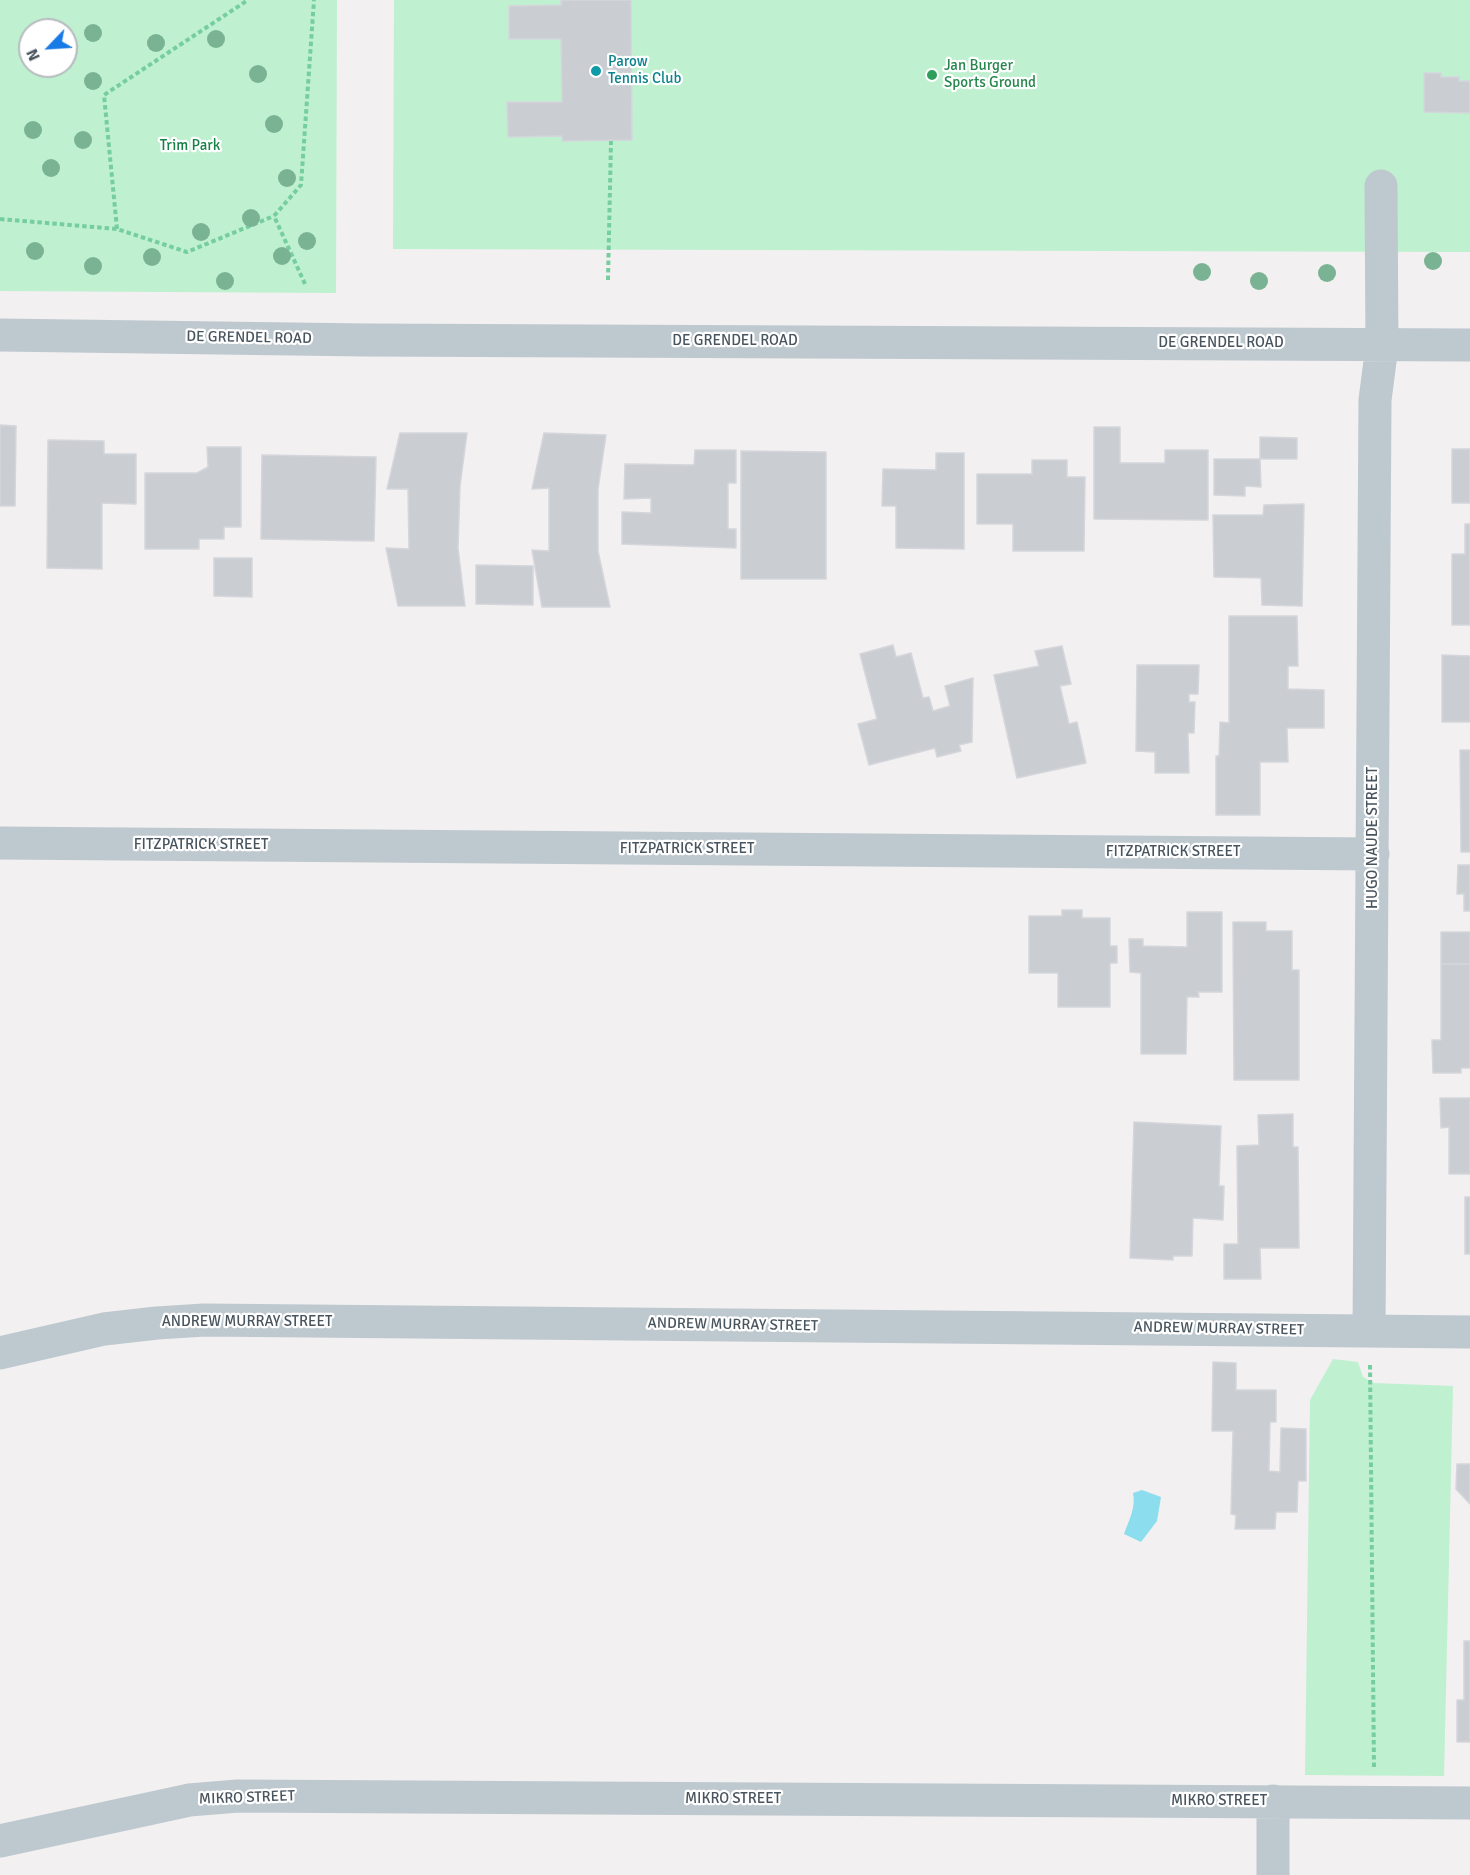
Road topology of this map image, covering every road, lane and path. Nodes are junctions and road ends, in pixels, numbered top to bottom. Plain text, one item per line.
1 (248, 0) edge
2 (314, 0) edge
3 (611, 141) dead end
4 (1382, 186) dead end
5 (274, 216) junction
6 (0, 219) edge
7 (117, 229) junction
8 (608, 280) dead end
9 (305, 284) dead end
10 (0, 335) edge
11 (1470, 345) edge
12 (1382, 346) junction
13 (0, 843) edge
14 (1373, 854) junction
15 (1369, 1331) junction
16 (1470, 1332) edge
17 (0, 1353) edge
18 (1274, 1801) junction
19 (1374, 1802) junction
20 (1470, 1803) edge
21 (0, 1841) edge
22 (1273, 1875) edge

1 - 7 path
2 - 5 path
3 - 8 path
4 - 12 street, HUGO NAUDE STREET
5 - 7 path
5 - 9 path
6 - 7 path
10 - 12 street, DE GRENDEL ROAD
11 - 12 street, DE GRENDEL ROAD
12 - 14 street, HUGO NAUDE STREET
13 - 14 street, FITZPATRICK STREET
14 - 15 street, HUGO NAUDE STREET
15 - 16 street, ANDREW MURRAY STREET
15 - 17 street, ANDREW MURRAY STREET
15 - 19 path
18 - 19 street, MIKRO STREET
18 - 21 street, MIKRO STREET
18 - 22 street
19 - 20 street, MIKRO STREET

